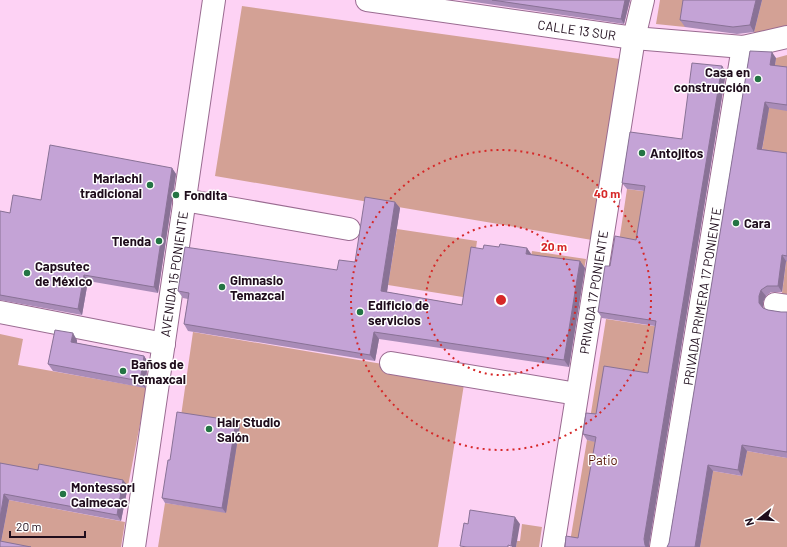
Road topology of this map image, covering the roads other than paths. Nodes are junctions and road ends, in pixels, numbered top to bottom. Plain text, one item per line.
1 (214, 0) edge
2 (367, 0) edge
3 (643, 0) edge
4 (787, 36) edge
5 (634, 38) junction
6 (743, 47) junction
7 (184, 200) junction
8 (349, 229) dead end
9 (0, 312) edge
10 (164, 344) junction
11 (391, 363) dead end
12 (577, 394) junction
13 (134, 547) edge
14 (553, 547) edge
15 (661, 547) edge

1 - 7 street, AVENIDA 15 PONIENTE
2 - 5 street, CALLE 13 SUR
3 - 5 street, PRIVADA 17 PONIENTE
4 - 6 street, CALLE 13 SUR
5 - 6 street, CALLE 13 SUR
5 - 12 street, PRIVADA 17 PONIENTE
6 - 15 street, PRIVADA PRIMERA 17 PONIENTE
7 - 8 street
7 - 10 street, AVENIDA 15 PONIENTE
9 - 10 street
10 - 13 street, AVENIDA 15 PONIENTE
11 - 12 street
12 - 14 street, PRIVADA 17 PONIENTE

